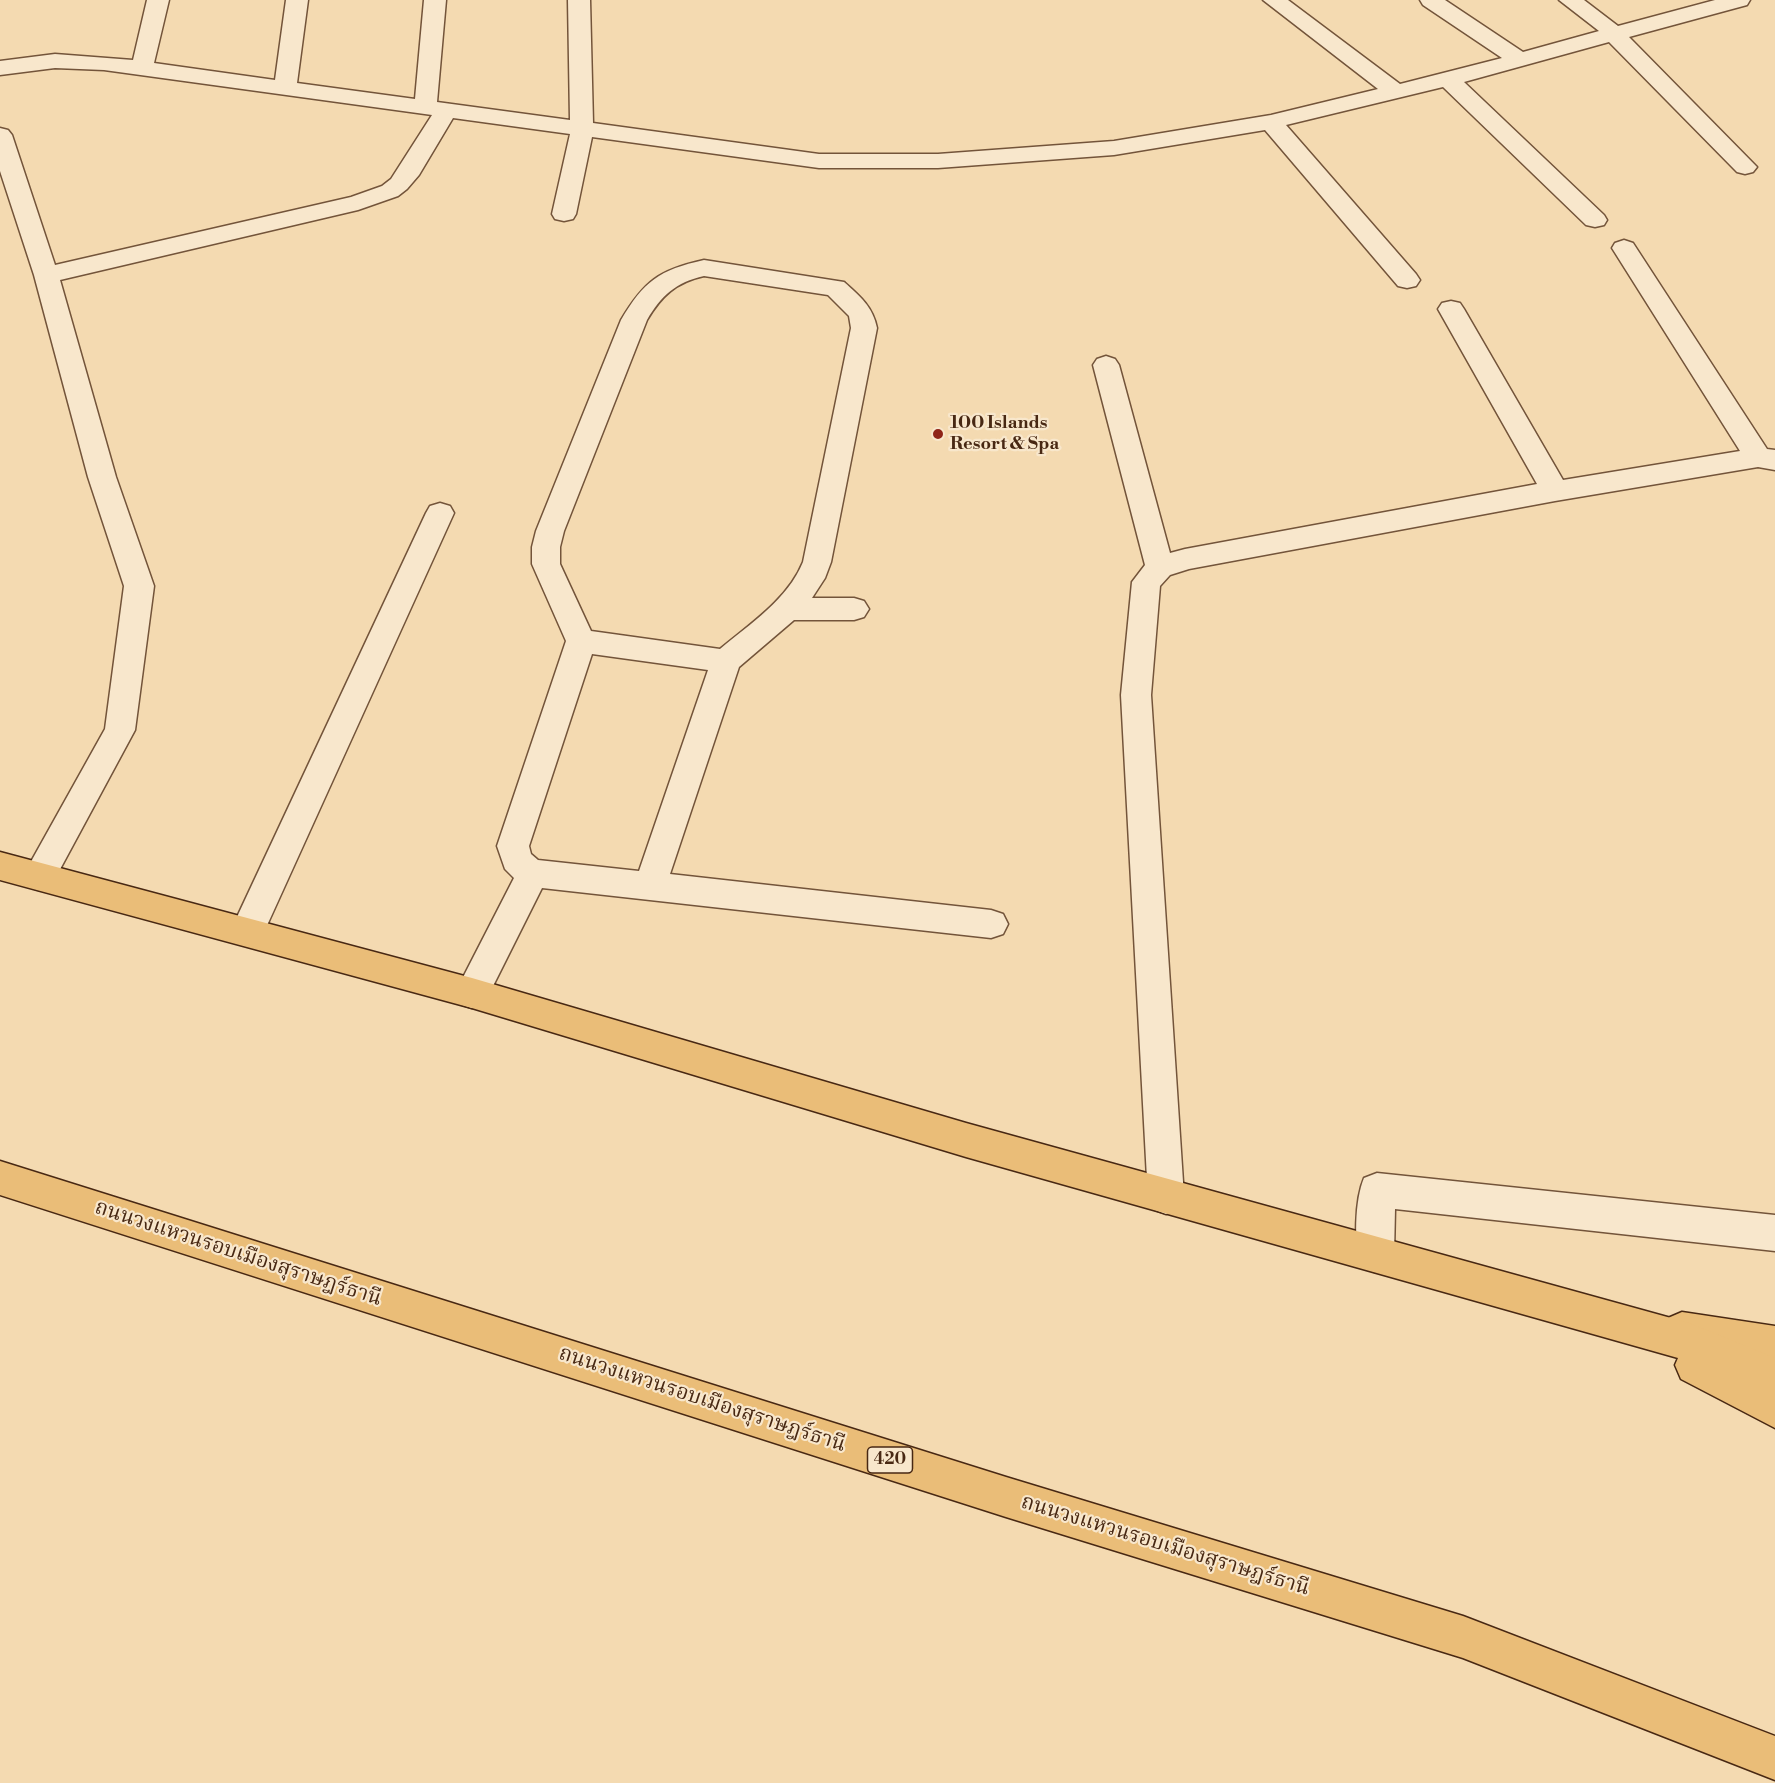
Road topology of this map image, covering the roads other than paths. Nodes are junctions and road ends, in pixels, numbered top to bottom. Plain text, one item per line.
1 (158, 0) edge
2 (297, 0) edge
3 (435, 0) edge
4 (579, 0) edge
5 (1274, 0) edge
6 (1431, 0) edge
7 (1570, 0) edge
8 (1739, 0) edge
9 (1613, 36) junction
10 (1519, 59) junction
11 (0, 68) edge
12 (142, 68) junction
13 (1448, 79) junction
14 (285, 88) junction
15 (1395, 91) junction
16 (436, 109) junction
17 (1271, 122) junction
18 (582, 129) junction
19 (2, 145) edge
20 (1745, 167) dead end
21 (564, 214) dead end
22 (1595, 220) dead end
23 (1624, 248) dead end
24 (46, 275) junction
25 (1407, 280) dead end
26 (1451, 309) dead end
27 (1106, 365) dead end
28 (1766, 459) edge
29 (1555, 490) junction
30 (440, 513) dead end
31 (1160, 568) junction
32 (787, 609) junction
33 (854, 609) dead end
34 (581, 641) junction
35 (726, 661) junction
36 (0, 866) edge
37 (533, 873) junction
38 (39, 876) junction
39 (650, 886) junction
40 (991, 924) dead end
41 (247, 932) junction
42 (472, 993) junction
43 (0, 1178) edge
44 (1167, 1197) junction
45 (1775, 1233) edge
46 (1375, 1254) junction
47 (1612, 1320) junction
48 (1775, 1346) edge
49 (1775, 1378) edge
50 (1775, 1408) edge
51 (1775, 1758) edge

1 - 12 street
2 - 14 street
3 - 16 street
4 - 18 street
5 - 15 street
6 - 10 street
7 - 9 street
8 - 9 street
9 - 10 street
9 - 20 street
10 - 13 street
11 - 12 street
12 - 14 street
13 - 15 street
13 - 22 street
14 - 16 street
15 - 17 street
16 - 18 street
16 - 24 street
17 - 18 street
17 - 25 street
18 - 21 street
19 - 24 street
23 - 28 street
24 - 38 street
26 - 29 street
27 - 31 street
28 - 29 street
29 - 31 street
30 - 41 street
31 - 44 street
32 - 33 street
32 - 34 street
32 - 35 street
34 - 35 street
34 - 37 street
35 - 39 street
36 - 38 main road
37 - 39 street
37 - 42 street
38 - 41 main road
39 - 40 street
41 - 42 main road
42 - 44 main road
43 - 51 main road, ถนนวงแหวนรอบเมืองสุราษฎร์ธานี / 420
44 - 46 main road
45 - 46 street
46 - 47 main road
47 - 48 main road
47 - 49 main road
47 - 50 main road

